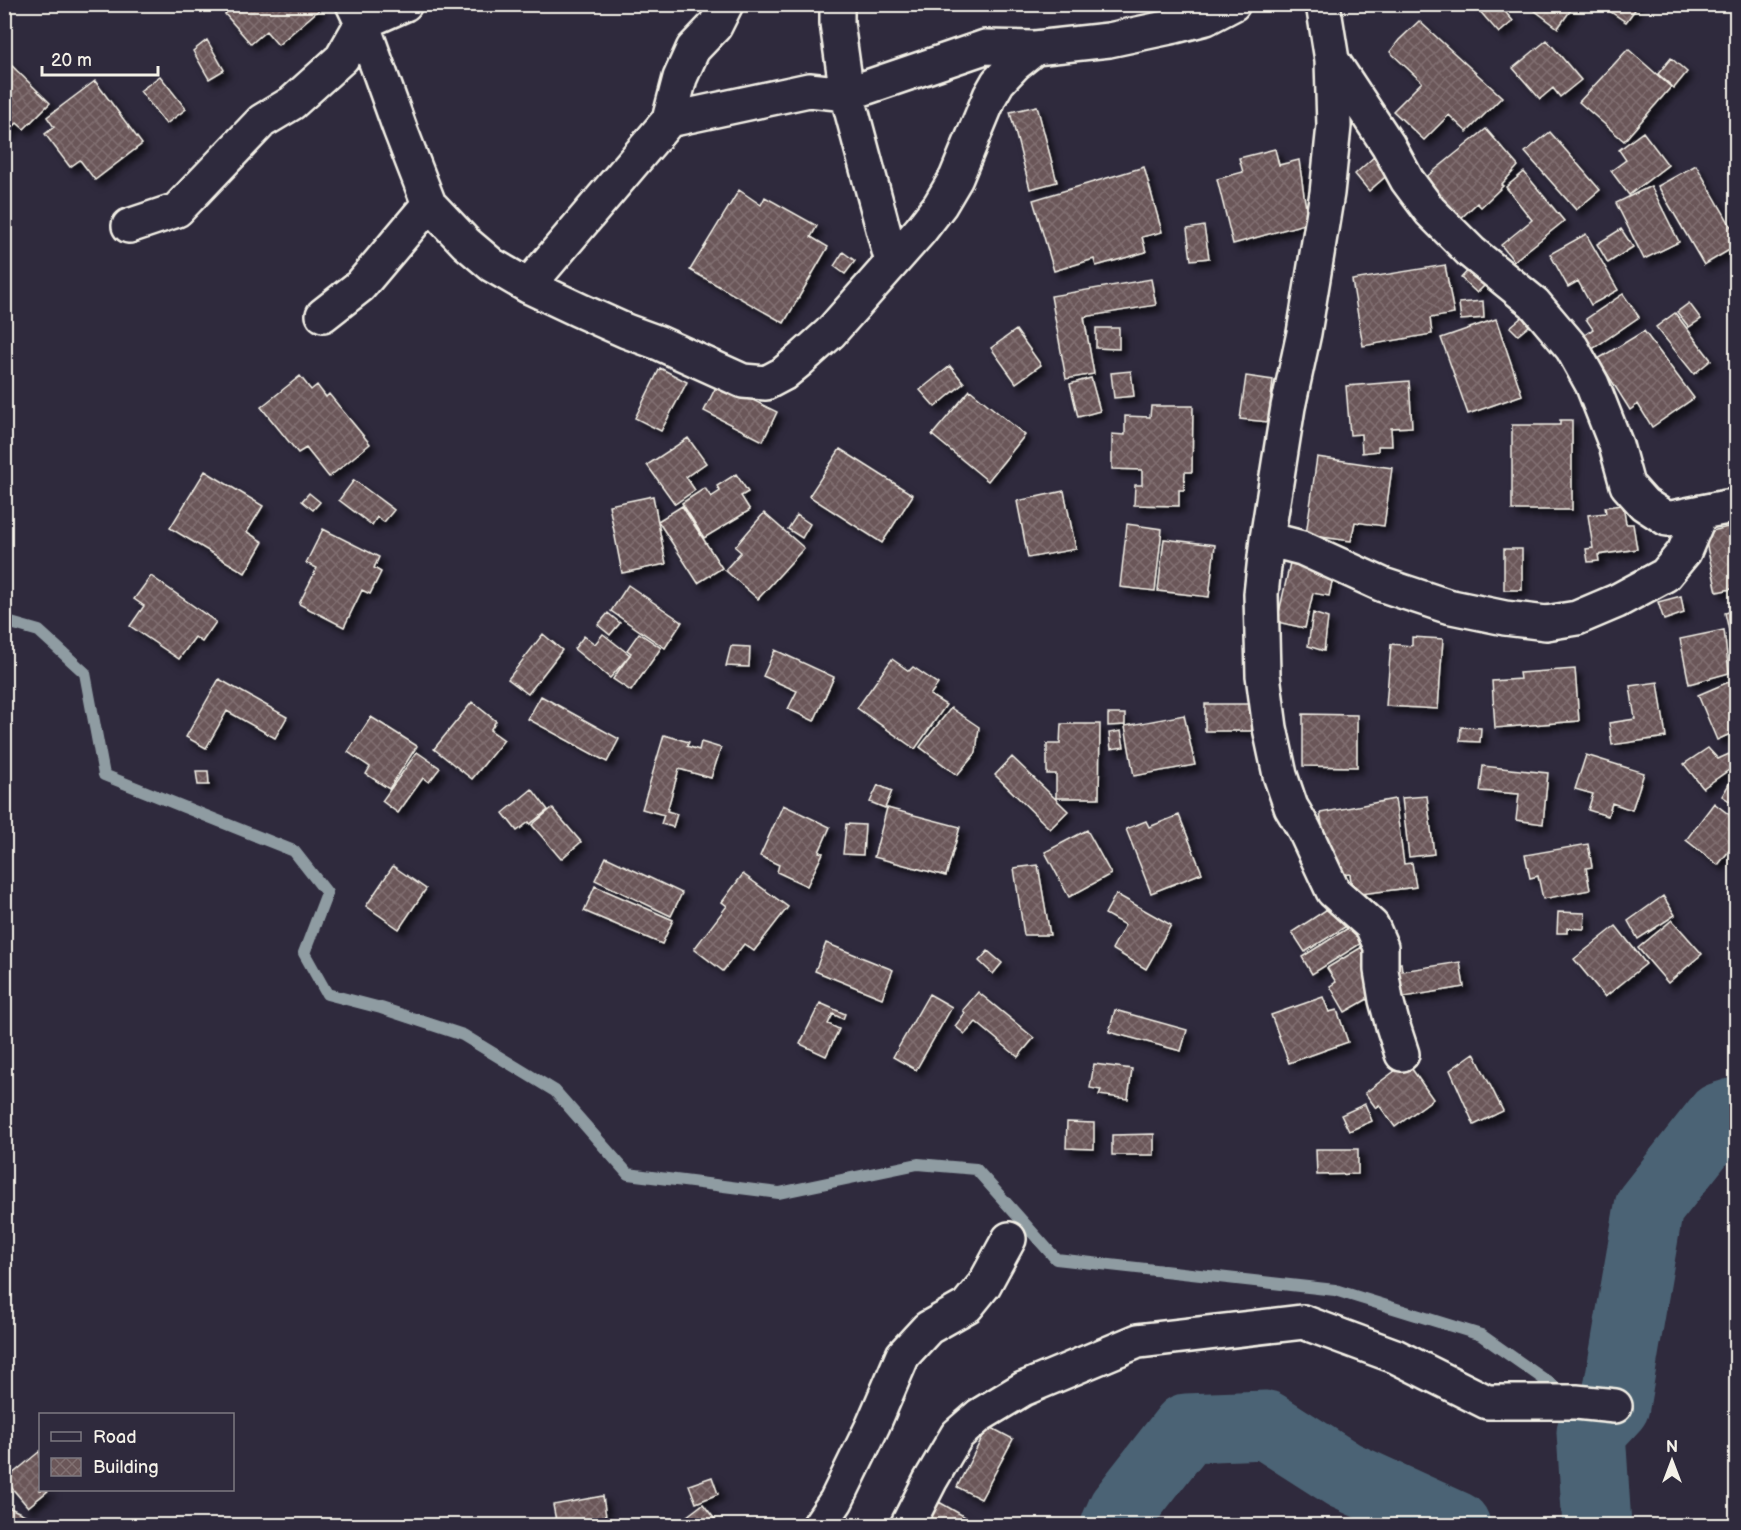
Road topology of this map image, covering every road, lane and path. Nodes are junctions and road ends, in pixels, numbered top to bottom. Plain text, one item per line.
1 (405, 4) edge
2 (726, 4) edge
3 (837, 4) edge
4 (1233, 4) edge
5 (1323, 4) edge
6 (357, 14) edge
7 (1035, 48) junction
8 (1332, 60) junction
9 (847, 94) junction
10 (669, 120) junction
11 (429, 204) junction
12 (129, 226) dead end
13 (892, 262) junction
14 (528, 286) junction
15 (323, 315) dead end
16 (1737, 507) edge
17 (1701, 512) junction
18 (1267, 539) junction
19 (1402, 1054) dead end
20 (1009, 1239) dead end
21 (1615, 1406) dead end
22 (819, 1526) edge
23 (907, 1526) edge

1 - 6 street
2 - 10 street
3 - 9 street
4 - 7 street
5 - 8 street
6 - 11 street
6 - 12 street
7 - 9 street
7 - 13 street
8 - 17 street
8 - 18 street
9 - 10 street
9 - 13 street
10 - 14 street
11 - 14 street
11 - 15 street
13 - 14 street
16 - 17 street
17 - 18 street
18 - 19 street
20 - 22 street
21 - 23 street

